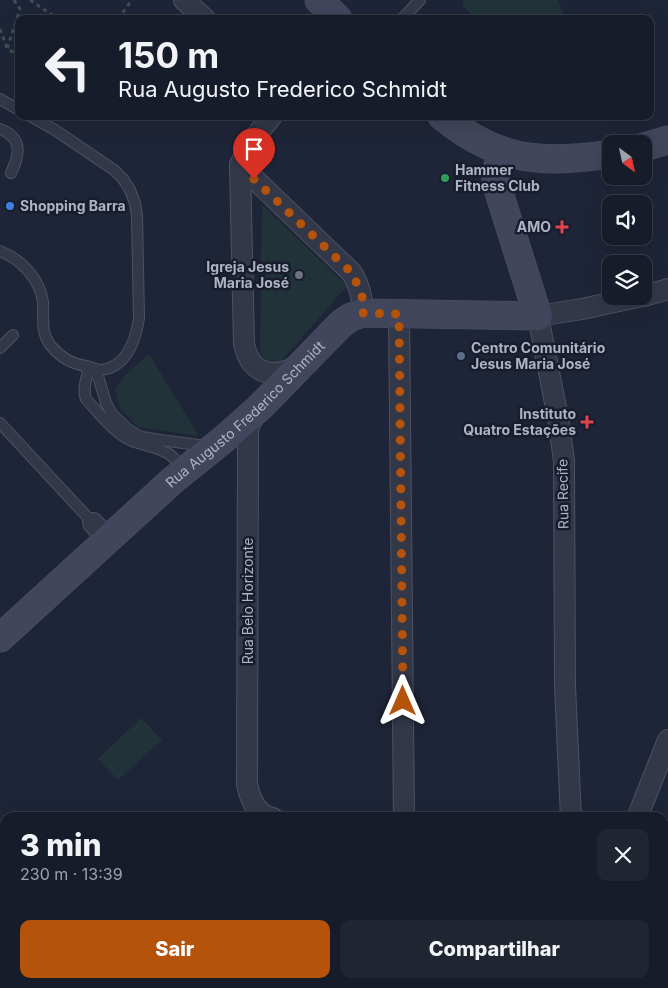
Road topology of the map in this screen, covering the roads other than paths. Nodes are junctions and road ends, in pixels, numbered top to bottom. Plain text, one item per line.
1 (184, 0) edge
2 (319, 0) edge
3 (420, 0) edge
4 (201, 15) edge
5 (334, 15) edge
6 (406, 15) edge
7 (0, 99) edge
8 (15, 107) edge
9 (37, 120) edge
10 (268, 120) edge
11 (447, 120) edge
12 (0, 129) edge
13 (668, 140) edge
14 (652, 145) edge
15 (504, 152) junction
16 (602, 155) edge
17 (240, 165) junction
18 (11, 173) dead end
19 (0, 251) edge
20 (668, 289) edge
21 (652, 293) edge
22 (602, 305) edge
23 (363, 313) junction
24 (399, 314) junction
25 (538, 316) junction
26 (13, 335) dead end
27 (0, 348) edge
28 (303, 363) junction
29 (90, 367) junction
30 (260, 407) junction
31 (0, 423) edge
32 (216, 445) junction
33 (173, 480) junction
34 (100, 531) junction
35 (0, 638) edge
36 (668, 740) edge
37 (260, 812) edge
38 (404, 812) edge
39 (571, 812) edge
40 (639, 812) edge

1 - 4 street
2 - 5 street
3 - 6 lane
7 - 8 lane
9 - 29 lane
10 - 17 street
11 - 15 street
12 - 18 lane
13 - 14 street
15 - 16 street
15 - 25 street, Rua Recife
17 - 23 street
17 - 28 street
19 - 29 lane
20 - 21 street
22 - 25 street
23 - 24 street, Rua Augusto Frederico Schmidt
23 - 28 street, Rua Augusto Frederico Schmidt
24 - 25 street, Rua Augusto Frederico Schmidt
24 - 38 street
25 - 39 street, Rua Recife
26 - 27 lane
28 - 30 street, Rua Augusto Frederico Schmidt
29 - 32 lane
29 - 33 lane
30 - 32 street, Rua Augusto Frederico Schmidt
30 - 37 street, Rua Belo Horizonte
31 - 34 lane
32 - 33 street, Rua Augusto Frederico Schmidt
33 - 34 street, Rua Augusto Frederico Schmidt
34 - 35 street, Rua Augusto Frederico Schmidt
36 - 40 street

